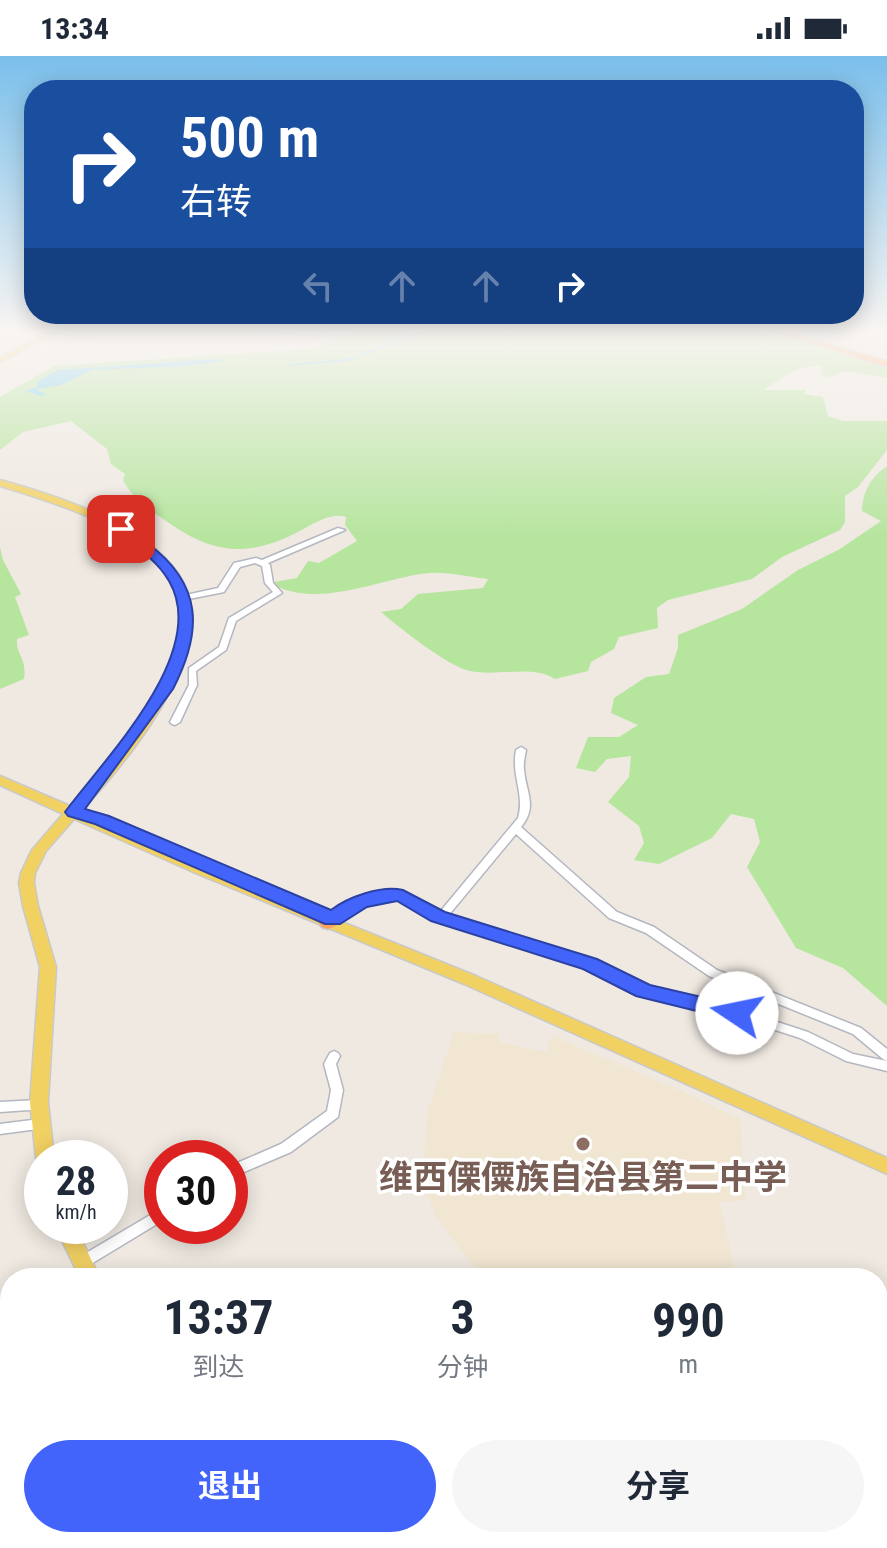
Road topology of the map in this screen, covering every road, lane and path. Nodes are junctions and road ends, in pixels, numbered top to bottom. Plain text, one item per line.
1 (0, 483) edge
2 (341, 530) dead end
3 (263, 562) junction
4 (184, 598) junction
5 (175, 722) dead end
6 (521, 750) dead end
7 (0, 780) edge
8 (74, 812) junction
9 (516, 828) junction
10 (441, 918) junction
11 (330, 921) junction
12 (334, 1056) dead end
13 (887, 1056) edge
14 (887, 1066) edge
15 (39, 1105) junction
16 (0, 1107) edge
17 (40, 1124) junction
18 (0, 1129) edge
19 (42, 1140) edge
20 (887, 1158) edge
21 (248, 1164) edge
22 (887, 1166) edge
23 (144, 1227) edge
24 (73, 1244) edge
25 (84, 1268) edge
26 (88, 1268) edge

1 - 4 main road
2 - 3 street
3 - 4 street
3 - 5 street
4 - 8 main road
6 - 9 street
7 - 8 main road
8 - 11 main road
8 - 15 main road
9 - 10 street
9 - 13 street
10 - 11 street
10 - 14 street
11 - 20 main road
11 - 22 main road
12 - 21 street
15 - 16 street
15 - 17 main road
17 - 18 street
17 - 19 main road
23 - 26 street
24 - 25 main road

